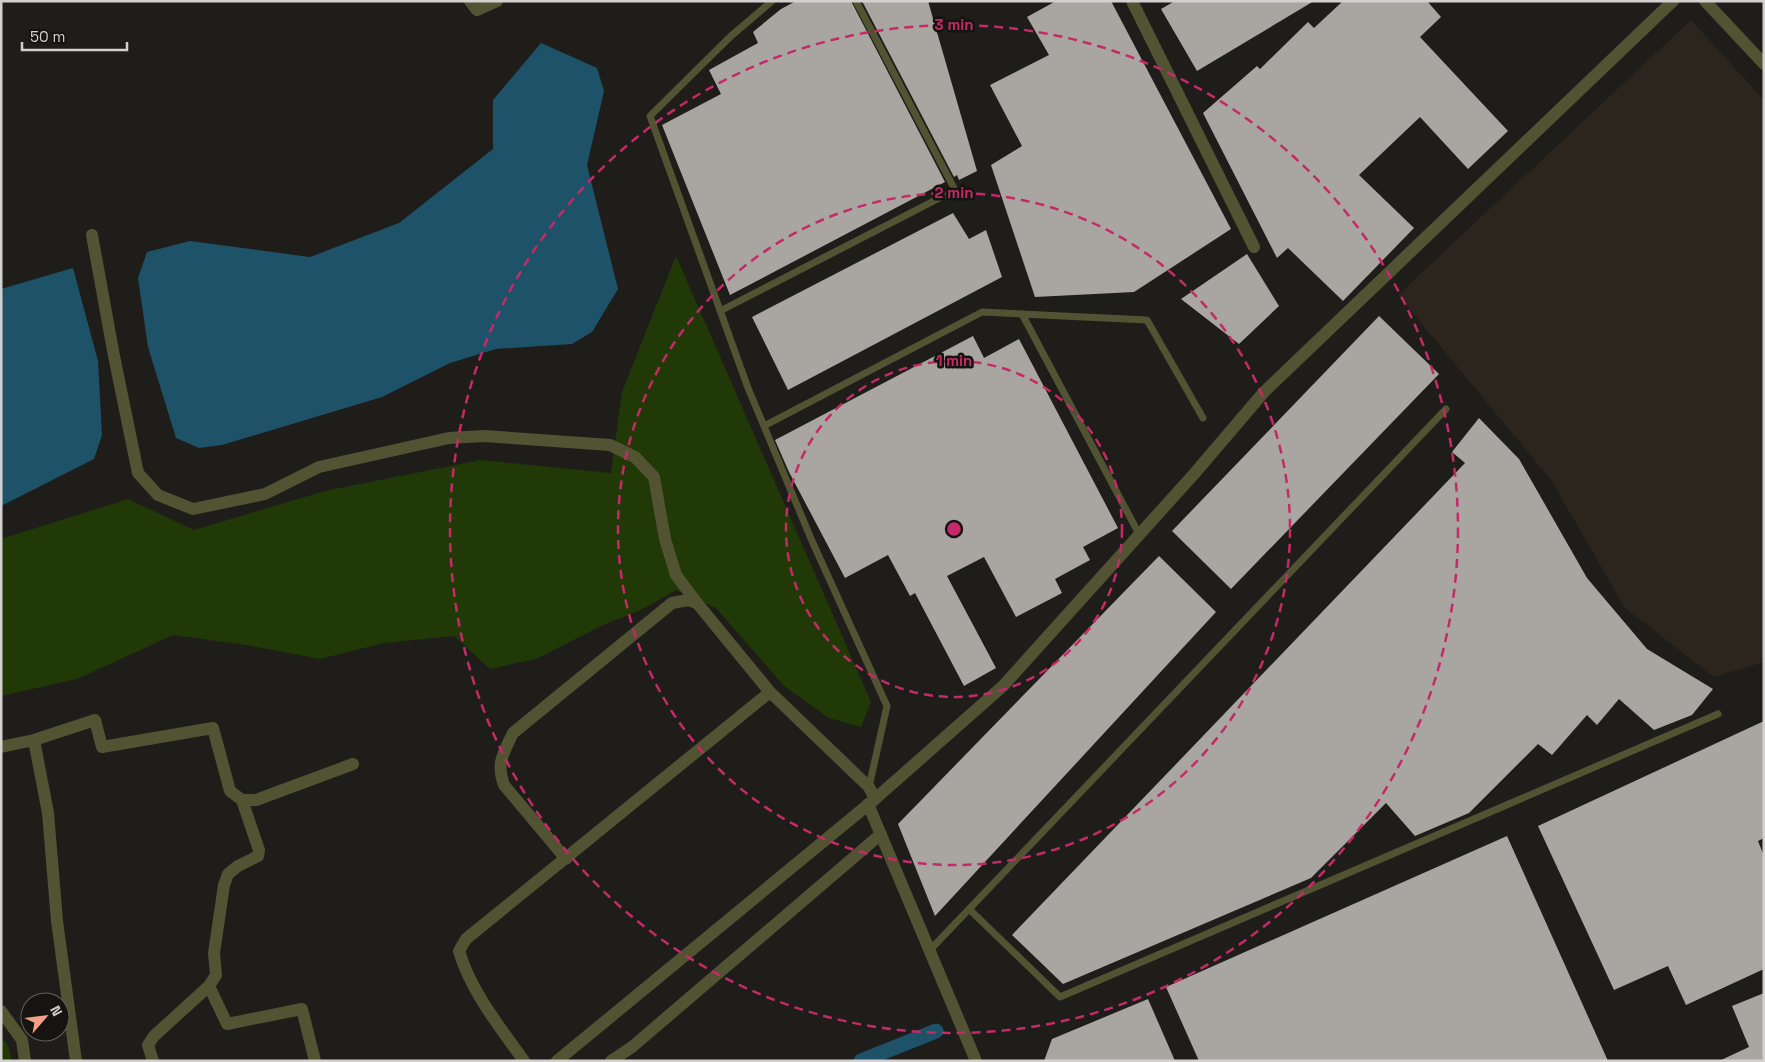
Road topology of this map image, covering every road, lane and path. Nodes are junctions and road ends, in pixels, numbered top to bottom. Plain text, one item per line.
1 (470, 1) edge
2 (497, 1) edge
3 (772, 1) edge
4 (856, 1) edge
5 (1132, 1) edge
6 (1673, 1) edge
7 (1705, 1) edge
8 (1764, 64) edge
9 (92, 235) dead end
10 (1254, 246) dead end
11 (720, 311) junction
12 (1022, 314) junction
13 (1446, 409) dead end
14 (1203, 418) dead end
15 (764, 426) junction
16 (1139, 534) junction
17 (697, 603) junction
18 (770, 692) junction
19 (1718, 714) dead end
20 (34, 740) junction
21 (1, 747) edge
22 (353, 764) dead end
23 (871, 797) junction
24 (242, 800) junction
25 (881, 834) junction
26 (566, 859) junction
27 (969, 909) junction
28 (930, 950) junction
29 (209, 986) junction
30 (1, 1010) edge
31 (25, 1061) edge
32 (76, 1061) edge
33 (153, 1061) edge
34 (315, 1061) edge
35 (524, 1061) edge
36 (557, 1061) edge
37 (611, 1061) edge
38 (976, 1061) edge

1 - 2 street
3 - 11 lane
4 - 11 lane
5 - 10 street
6 - 16 street
7 - 8 street
9 - 17 street
11 - 15 lane
12 - 14 lane
12 - 15 lane
12 - 16 lane
13 - 27 lane
15 - 23 lane
16 - 23 street
17 - 18 street
17 - 26 street
18 - 23 street
18 - 26 street
19 - 27 lane
20 - 21 street
20 - 24 street
20 - 32 street
22 - 24 street
23 - 25 street
23 - 36 street
24 - 29 street
25 - 28 street
25 - 37 street
26 - 35 street
27 - 28 lane
28 - 38 street
29 - 33 street
29 - 34 street
30 - 31 street

